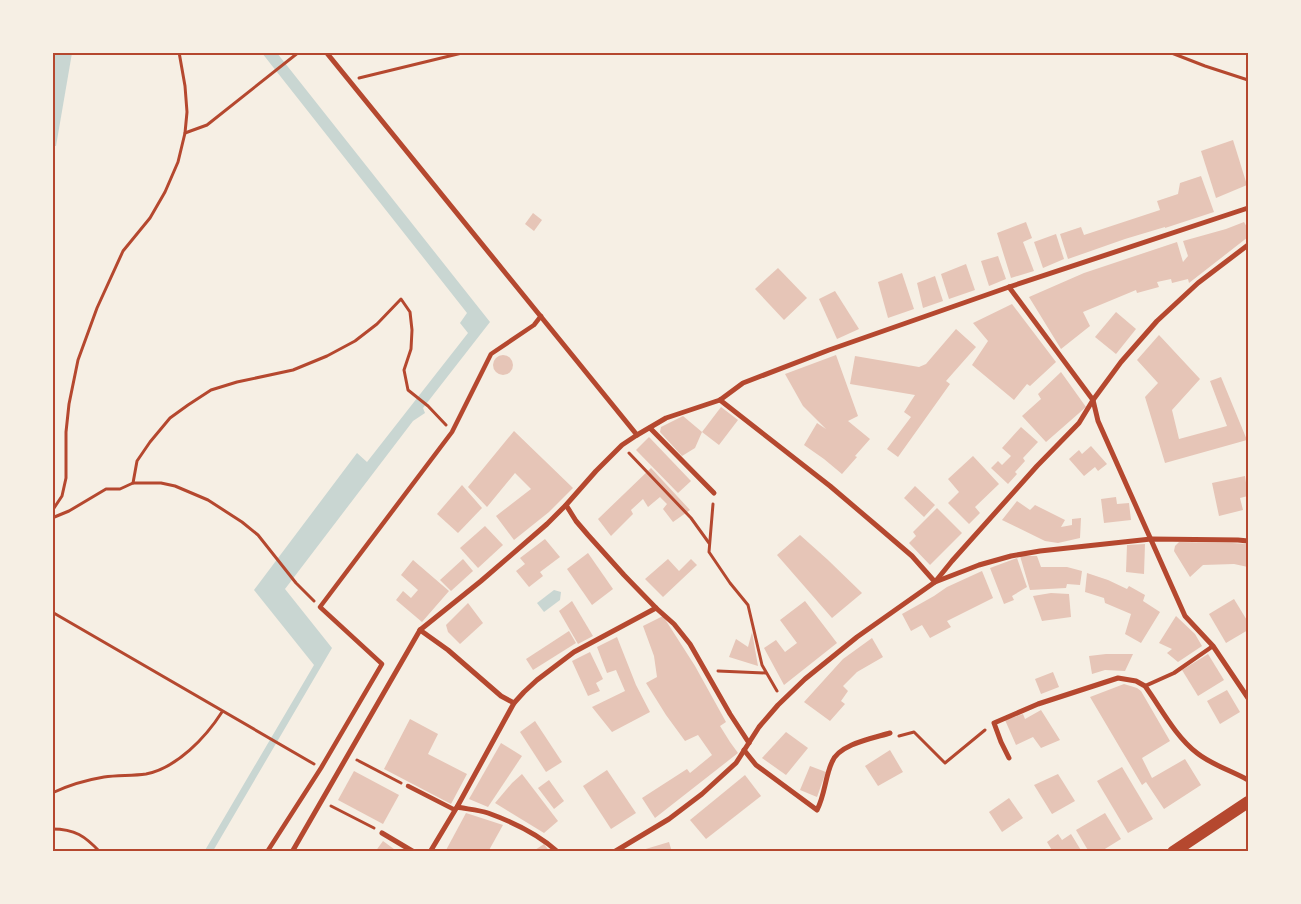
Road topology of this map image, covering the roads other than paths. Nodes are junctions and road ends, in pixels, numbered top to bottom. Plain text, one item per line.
1 (326, 52) edge
2 (1248, 208) edge
3 (1248, 245) edge
4 (1009, 287) junction
5 (541, 316) junction
6 (720, 400) junction
7 (1093, 400) junction
8 (650, 428) junction
9 (637, 434) junction
10 (714, 493) road end
11 (566, 505) junction
12 (1151, 539) junction
13 (1248, 541) edge
14 (935, 582) junction
15 (656, 608) junction
16 (420, 630) junction
17 (1213, 646) junction
18 (1145, 686) junction
19 (1248, 698) edge
20 (514, 703) junction
21 (890, 733) road end
22 (749, 743) junction
23 (744, 750) junction
24 (1010, 758) dead end
25 (1248, 780) edge
26 (408, 786) road end
27 (1248, 802) edge
28 (456, 808) junction
29 (382, 833) road end
30 (266, 852) edge
31 (292, 852) edge
32 (414, 852) edge
33 (430, 852) edge
34 (558, 852) edge
35 (614, 852) edge
36 (1173, 852) edge

1 - 5 street
2 - 4 street
3 - 7 street
4 - 6 street
4 - 7 street
5 - 9 street
5 - 30 street
6 - 8 street
6 - 14 street
7 - 12 street
7 - 14 street
8 - 9 street
8 - 10 street
9 - 11 street
11 - 15 street
11 - 16 street
12 - 13 street
12 - 14 street
12 - 17 street
14 - 22 street
15 - 20 street
15 - 22 street
16 - 20 street
16 - 31 street
17 - 18 lane
17 - 19 street
18 - 24 street
18 - 25 street
20 - 28 street
21 - 23 street
22 - 23 street
23 - 35 street
26 - 28 street
27 - 36 main road
28 - 33 street
28 - 34 street
29 - 32 street

